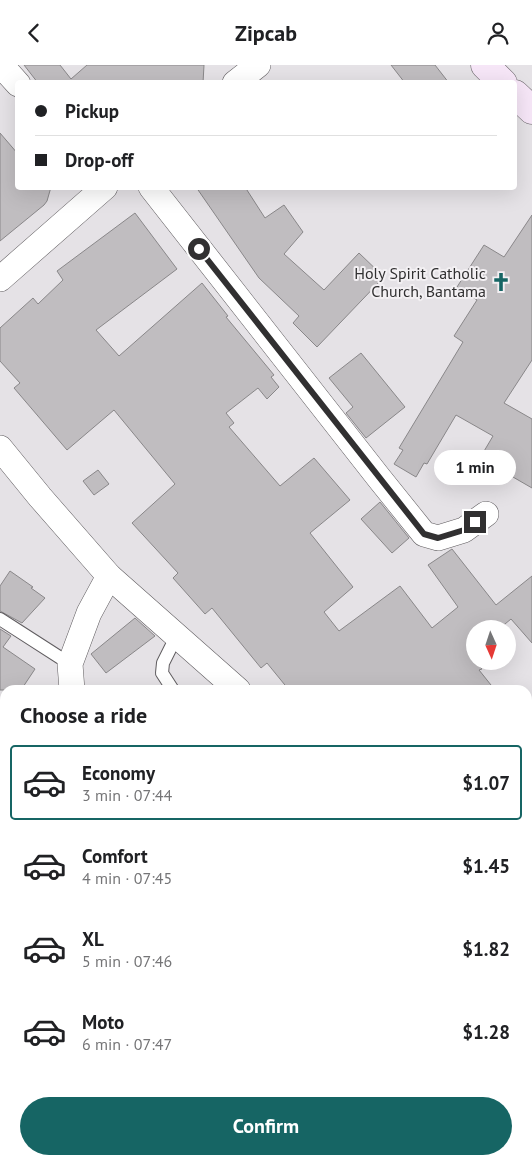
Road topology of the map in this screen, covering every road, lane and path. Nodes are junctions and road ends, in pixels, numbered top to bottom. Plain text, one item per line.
1 (1, 65) edge
2 (485, 65) edge
3 (500, 80) edge
4 (15, 81) edge
5 (517, 96) edge
6 (532, 110) edge
7 (102, 190) edge
8 (153, 190) edge
9 (0, 279) edge
10 (0, 448) edge
11 (486, 514) dead end
12 (109, 575) junction
13 (0, 619) edge
14 (177, 635) junction
15 (70, 665) junction
16 (72, 685) edge
17 (170, 685) edge
18 (232, 685) edge

1 - 4 street
2 - 3 main road
5 - 6 main road
7 - 9 street
8 - 11 street
10 - 12 street
12 - 14 street
12 - 15 street
13 - 15 lane
14 - 17 lane
14 - 18 street
15 - 16 street

